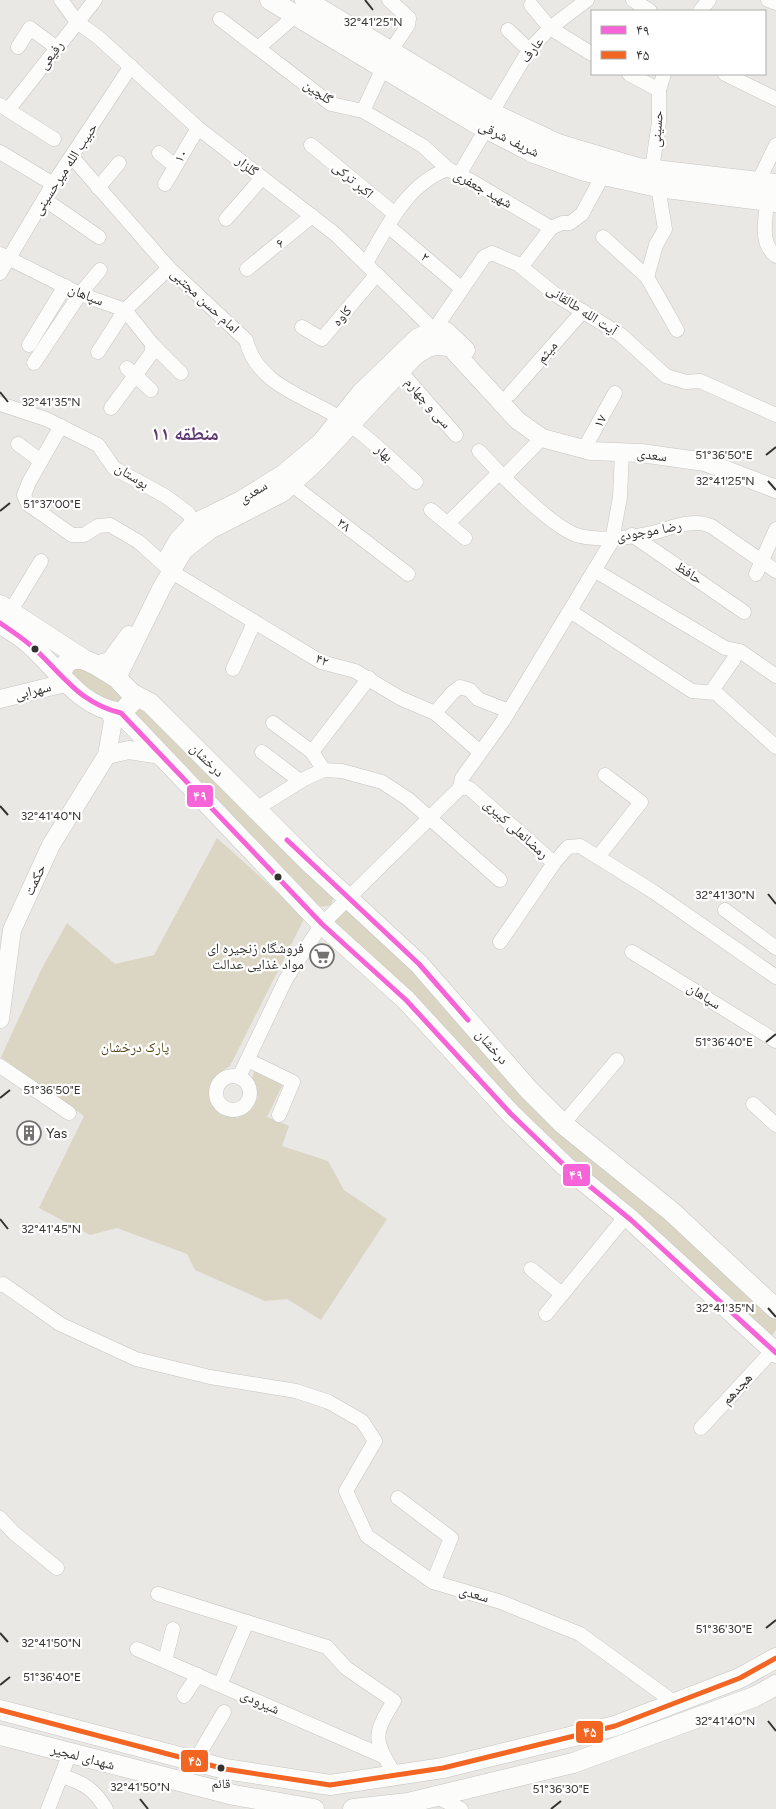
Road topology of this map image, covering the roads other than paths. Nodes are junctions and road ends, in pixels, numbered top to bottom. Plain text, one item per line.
1 (61, 0) edge
2 (95, 0) edge
3 (270, 0) edge
4 (389, 0) edge
5 (587, 0) edge
6 (633, 0) edge
7 (709, 0) edge
8 (768, 0) edge
9 (776, 3) edge
10 (531, 5) dead end
11 (300, 8) edge
12 (648, 10) edge
13 (701, 10) edge
14 (220, 19) dead end
15 (77, 22) junction
16 (550, 28) junction
17 (508, 30) dead end
18 (18, 47) dead end
19 (57, 48) junction
20 (258, 48) junction
21 (529, 50) junction
22 (591, 53) edge
23 (387, 59) junction
24 (131, 66) junction
25 (631, 75) edge
26 (664, 75) edge
27 (727, 75) edge
28 (659, 90) junction
29 (776, 99) edge
30 (4, 107) edge
31 (363, 111) junction
32 (489, 120) junction
33 (198, 128) junction
34 (54, 139) dead end
35 (776, 144) edge
36 (311, 145) dead end
37 (0, 152) edge
38 (159, 152) dead end
39 (72, 157) junction
40 (119, 164) dead end
41 (176, 166) junction
42 (453, 172) junction
43 (604, 175) junction
44 (262, 178) junction
45 (655, 178) junction
46 (53, 184) junction
47 (165, 184) dead end
48 (98, 188) junction
49 (769, 192) edge
50 (44, 199) junction
51 (312, 216) junction
52 (226, 220) dead end
53 (392, 220) junction
54 (550, 228) junction
55 (99, 237) dead end
56 (603, 237) dead end
57 (4, 256) edge
58 (776, 256) edge
59 (366, 263) junction
60 (520, 266) junction
61 (169, 268) junction
62 (100, 270) dead end
63 (248, 270) dead end
64 (0, 273) edge
65 (378, 274) junction
66 (647, 277) junction
67 (65, 286) junction
68 (461, 288) junction
69 (80, 294) junction
70 (125, 310) junction
71 (583, 310) junction
72 (302, 327) dead end
73 (677, 330) dead end
74 (437, 337) junction
75 (29, 345) dead end
76 (153, 345) junction
77 (98, 352) dead end
78 (34, 363) dead end
79 (396, 366) junction
80 (131, 372) junction
81 (180, 372) dead end
82 (151, 390) dead end
83 (615, 393) dead end
84 (510, 394) junction
85 (0, 404) edge
86 (111, 408) dead end
87 (776, 415) edge
88 (346, 421) junction
89 (61, 426) junction
90 (528, 426) junction
91 (456, 435) dead end
92 (542, 438) junction
93 (18, 444) dead end
94 (584, 448) junction
95 (479, 451) dead end
96 (622, 452) junction
97 (41, 461) junction
98 (502, 475) junction
99 (287, 479) junction
100 (416, 482) dead end
101 (776, 489) edge
102 (431, 510) dead end
103 (448, 523) junction
104 (198, 529) junction
105 (776, 529) edge
106 (632, 535) junction
107 (465, 538) dead end
108 (612, 538) junction
109 (41, 562) dead end
110 (759, 568) junction
111 (168, 569) junction
112 (594, 570) junction
113 (776, 571) edge
114 (408, 574) dead end
115 (570, 611) junction
116 (744, 612) dead end
117 (4, 614) edge
118 (254, 623) junction
119 (734, 659) dead end
120 (89, 662) junction
121 (232, 669) dead end
122 (776, 676) edge
123 (117, 678) junction
124 (368, 678) junction
125 (63, 679) junction
126 (711, 692) junction
127 (131, 693) junction
128 (0, 699) edge
129 (509, 711) junction
130 (116, 712) junction
131 (435, 713) junction
132 (274, 723) dead end
133 (776, 747) edge
134 (262, 752) dead end
135 (312, 752) junction
136 (480, 752) junction
137 (161, 755) junction
138 (107, 756) junction
139 (324, 770) junction
140 (605, 774) dead end
141 (300, 781) junction
142 (460, 788) junction
143 (256, 809) junction
144 (430, 818) junction
145 (598, 857) junction
146 (554, 863) junction
147 (500, 880) dead end
148 (349, 899) junction
149 (725, 910) dead end
150 (322, 924) junction
151 (500, 942) dead end
152 (776, 948) edge
153 (632, 952) dead end
154 (776, 977) edge
155 (0, 1019) edge
156 (776, 1041) edge
157 (248, 1060) junction
158 (618, 1060) dead end
159 (0, 1066) edge
160 (239, 1077) dead end
161 (753, 1104) dead end
162 (69, 1113) dead end
163 (279, 1115) dead end
164 (563, 1124) junction
165 (776, 1125) edge
166 (626, 1216) junction
167 (531, 1269) dead end
168 (0, 1285) edge
169 (562, 1294) junction
170 (776, 1309) edge
171 (546, 1314) dead end
172 (775, 1350) edge
173 (701, 1428) dead end
174 (398, 1498) dead end
175 (0, 1518) edge
176 (56, 1568) dead end
177 (433, 1582) junction
178 (158, 1594) dead end
179 (247, 1622) junction
180 (173, 1629) dead end
181 (138, 1649) dead end
182 (776, 1658) edge
183 (164, 1661) junction
184 (198, 1675) junction
185 (220, 1685) junction
186 (776, 1685) edge
187 (184, 1696) dead end
188 (675, 1703) junction
189 (0, 1710) edge
190 (224, 1712) dead end
191 (0, 1735) edge
192 (127, 1745) junction
193 (70, 1753) junction
194 (158, 1753) junction
195 (383, 1756) junction
196 (195, 1761) junction
197 (122, 1767) junction
198 (395, 1775) junction
199 (62, 1776) junction
200 (152, 1776) junction
201 (421, 1802) edge
202 (276, 1806) edge
203 (48, 1809) edge
204 (106, 1809) edge
205 (314, 1809) edge
206 (353, 1809) edge
207 (461, 1809) edge

1 - 15 street, گلزار
2 - 15 street, رفیعی
3 - 11 main road, شریف شرقی
4 - 23 street
5 - 16 street, عارف
6 - 12 street
7 - 13 street
8 - 9 street
10 - 16 street
11 - 20 street
11 - 23 main road, شریف شرقی
14 - 20 street, گلچین
15 - 19 street, رفیعی
15 - 24 street, گلزار
16 - 21 street, عارف
16 - 22 street
17 - 21 street
18 - 19 street
19 - 30 street, رفیعی
20 - 31 street, گلچین
21 - 32 street, عارف
23 - 31 street
23 - 32 main road, شریف شرقی
24 - 33 street, گلزار
24 - 39 street, حبیب الله میرحسینی
25 - 28 street
26 - 28 street, حسینی
27 - 29 street
28 - 45 street, حسینی
30 - 34 street
31 - 42 street, گلچین
32 - 42 street, عارف
32 - 43 main road, شریف شرقی
32 - 45 main road, شریف شرقی
33 - 41 street, ۱۰
33 - 44 street, گلزار
35 - 49 street
36 - 53 street, اکبر ترکی
37 - 46 street
38 - 41 street
39 - 46 street, حبیب الله میرحسینی
39 - 48 street, امام حسن مجتبی
40 - 48 street
41 - 47 street, ۱۰
42 - 53 street, شهید جعفری
42 - 54 street, شهید جعفری
43 - 45 main road, شریف شرقی
43 - 54 street
44 - 51 street, گلزار
44 - 52 street
45 - 49 main road, شریف شرقی
45 - 66 street, حسینی
46 - 50 street, حبیب الله میرحسینی
48 - 61 street, امام حسن مجتبی
49 - 58 street
50 - 55 street
50 - 57 street, حبیب الله میرحسینی
51 - 59 street, گلزار
51 - 63 street, ۶
53 - 59 street, شهید جعفری
53 - 68 street, ۲
54 - 60 street
56 - 66 street
57 - 64 street, حبیب الله میرحسینی
57 - 67 street, سپاهان
59 - 65 street, گلزار
60 - 68 street, آیت الله طالقانی
60 - 71 street, آیت الله طالقانی
61 - 70 street
61 - 88 street, امام حسن مجتبی
62 - 69 street
65 - 72 street, کاوه
65 - 74 street, گلزار
66 - 73 street
67 - 69 street, سپاهان
67 - 75 street
68 - 74 street
69 - 70 street, سپاهان
69 - 78 street
70 - 76 street
70 - 77 street
71 - 84 street, میثم
71 - 87 street, آیت الله طالقانی
74 - 79 street, سعدی
74 - 84 street, سعدی
74 - 90 street, سعدی
76 - 80 street
76 - 81 street
79 - 88 street, سعدی
79 - 91 street, سی و چهارم
80 - 82 street
80 - 86 street
83 - 94 street, ۱۷
84 - 90 street, سعدی
85 - 89 street, بوستان
88 - 99 street, سعدی
88 - 100 street, بهار
89 - 97 street
89 - 104 street, بوستان
90 - 92 street, سعدی
92 - 94 street, سعدی
92 - 98 street
93 - 97 street
94 - 96 street, سعدی
95 - 98 street, رضا موجودی
96 - 101 street, سعدی
96 - 108 street
97 - 111 street, ۴۲
98 - 103 street
98 - 108 street, رضا موجودی
99 - 104 street, سعدی
99 - 114 street, ۳۸
102 - 103 street
103 - 107 street
104 - 111 street, سعدی
105 - 110 street
106 - 108 street, رضا موجودی
106 - 110 street, رضا موجودی
106 - 116 street, حافظ
108 - 112 street
109 - 117 street
110 - 113 street, رضا موجودی
111 - 118 street, ۴۲
111 - 120 street, سعدی
111 - 123 street, سعدی
112 - 115 street
112 - 122 street
115 - 126 street
115 - 129 street
117 - 120 main road
117 - 125 main road
118 - 121 street
118 - 124 street, ۴۲
119 - 126 street
120 - 123 main road, درخشان
120 - 125 main road
123 - 127 main road, درخشان
124 - 131 street, ۴۲
124 - 135 street
125 - 128 street, سهرابی
125 - 130 main road
126 - 133 street
127 - 130 main road
127 - 143 main road, درخشان
129 - 131 street
129 - 136 street
130 - 137 main road
130 - 138 street
131 - 136 street, ۴۲
132 - 135 street
134 - 141 street
135 - 139 street
136 - 142 street
137 - 138 street
137 - 150 main road
138 - 155 street, حکمت
139 - 141 street
139 - 144 street
140 - 145 street
141 - 143 street
142 - 144 street
142 - 146 street, رمضانعلی کبیری
143 - 148 main road, درخشان
144 - 147 street
144 - 148 street
145 - 146 street, رمضانعلی کبیری
145 - 154 street, رمضانعلی کبیری
146 - 151 street
148 - 150 street
148 - 164 main road, درخشان
149 - 152 street
150 - 157 street
150 - 166 main road
153 - 156 street, سپاهان
157 - 160 street
157 - 163 street
158 - 164 street
159 - 162 street
161 - 165 street
164 - 170 main road, درخشان
166 - 169 street
166 - 172 main road
167 - 169 street
168 - 177 street, سعدی
169 - 171 street
172 - 173 street, هجدهم
174 - 177 street
175 - 176 street
177 - 188 street, سعدی
178 - 179 street
179 - 185 street
179 - 195 street
180 - 183 street
181 - 183 street, شیرودی
182 - 188 main road, شهدای لمجیر
183 - 184 street, شیرودی
184 - 185 street, شیرودی
184 - 187 street
185 - 195 street, شیرودی
186 - 201 main road
188 - 198 main road, شهدای لمجیر
189 - 192 main road, شهدای لمجیر
190 - 196 street
191 - 193 main road, شهدای لمجیر
192 - 194 main road, شهدای لمجیر
192 - 197 main road
193 - 197 main road, شهدای لمجیر
193 - 199 street
194 - 196 main road, شهدای لمجیر
194 - 200 main road
195 - 198 street
196 - 198 main road, شهدای لمجیر
197 - 200 main road, شهدای لمجیر
199 - 203 street
199 - 204 street
200 - 202 main road, شهدای لمجیر
201 - 206 main road
201 - 207 street
202 - 205 main road, شهدای لمجیر

